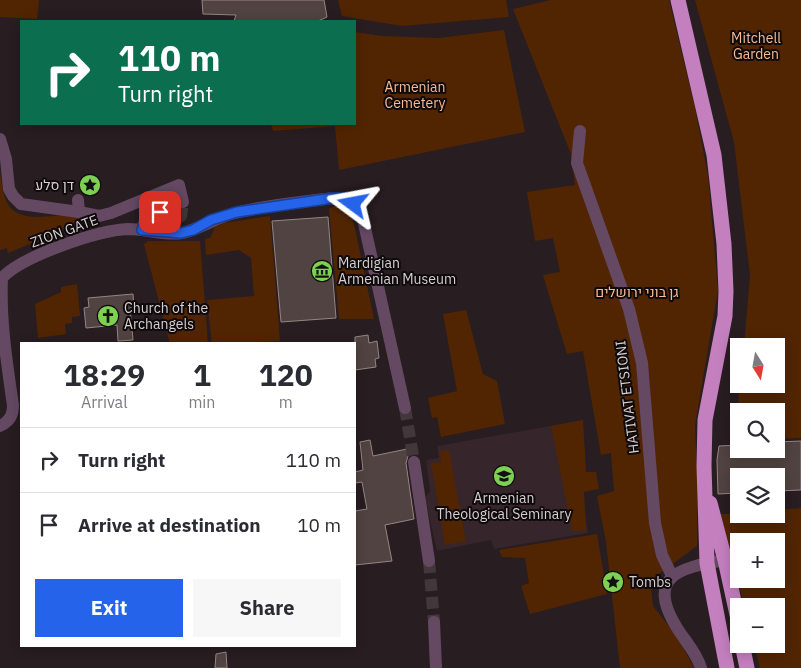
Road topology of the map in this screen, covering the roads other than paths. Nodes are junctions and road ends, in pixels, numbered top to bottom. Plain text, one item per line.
1 (678, 0) edge
2 (580, 131) dead end
3 (0, 139) edge
4 (183, 202) dead end
5 (160, 212) tunnel mouth
6 (142, 230) junction
7 (405, 408) tunnel mouth
8 (4, 423) edge
9 (414, 462) tunnel mouth
10 (705, 487) junction
11 (725, 560) junction
12 (429, 561) tunnel mouth
13 (707, 563) junction
14 (672, 576) junction
15 (733, 598) edge
16 (434, 622) tunnel mouth
17 (744, 653) edge
18 (436, 668) edge
19 (701, 668) edge
20 (728, 668) edge
21 (746, 668) edge

1 - 10 highway
2 - 14 street, HATIVAT ETSIONI
3 - 4 street
5 - 6 street
6 - 7 street, ZION GATE
6 - 8 street, ZION GATE
9 - 12 street
10 - 11 highway
10 - 13 highway
11 - 13 street
11 - 15 highway
13 - 14 street
13 - 20 highway
14 - 19 street
16 - 18 street
17 - 21 highway

